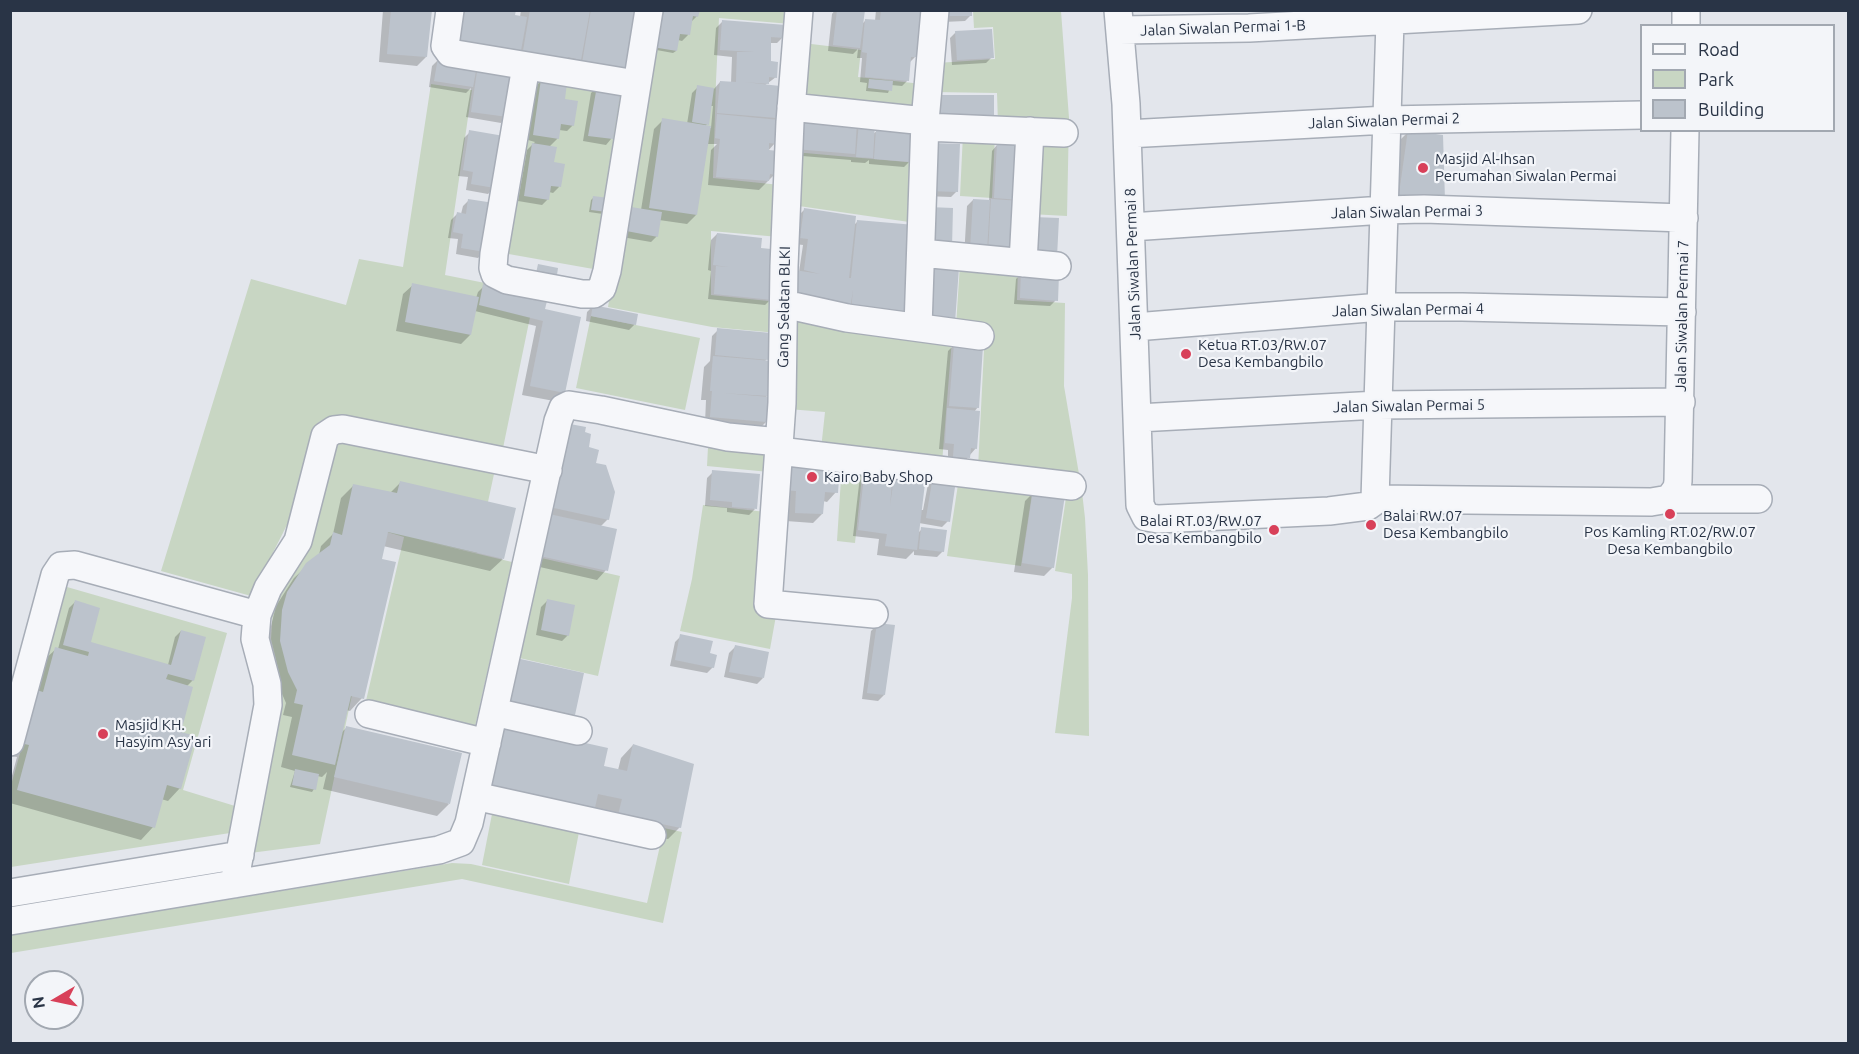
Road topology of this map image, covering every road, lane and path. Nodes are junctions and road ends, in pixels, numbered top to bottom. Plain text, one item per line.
1 (450, 10) edge
2 (648, 10) edge
3 (800, 10) edge
4 (935, 10) edge
5 (1578, 10) edge
6 (1468, 14) edge
7 (1119, 20) edge
8 (1390, 21) junction
9 (526, 66) junction
10 (636, 84) junction
11 (791, 107) junction
12 (1640, 115) edge
13 (1387, 120) junction
14 (925, 124) junction
15 (1030, 131) junction
16 (1685, 132) edge
17 (1064, 133) dead end
18 (1127, 134) junction
19 (1384, 210) junction
20 (1684, 218) junction
21 (1131, 227) junction
22 (921, 253) junction
23 (1023, 263) junction
24 (1057, 266) dead end
25 (784, 304) junction
26 (1381, 307) junction
27 (1682, 312) junction
28 (918, 327) junction
29 (1135, 327) junction
30 (980, 336) dead end
31 (1681, 402) junction
32 (1378, 405) junction
33 (1138, 418) junction
34 (779, 447) junction
35 (548, 470) junction
36 (1072, 486) dead end
37 (1375, 499) junction
38 (1668, 499) junction
39 (1758, 499) dead end
40 (874, 614) dead end
41 (257, 615) junction
42 (494, 712) junction
43 (369, 714) dead end
44 (578, 730) dead end
45 (10, 742) edge
46 (487, 742) junction
47 (475, 796) junction
48 (652, 835) dead end
49 (240, 855) junction
50 (234, 884) junction
51 (10, 893) edge
52 (10, 921) edge

1 - 9 street
2 - 10 street
3 - 11 street, Gang Selatan BLKI
4 - 14 street
5 - 6 street, Jalan Siwalan Permai 1-B
6 - 8 street, Jalan Siwalan Permai 1-B
7 - 8 street, Jalan Siwalan Permai 1-B
7 - 18 street, Jalan Siwalan Permai 8
8 - 13 street
9 - 10 street
9 - 10 street
11 - 14 street
11 - 25 street, Gang Selatan BLKI
12 - 13 street, Jalan Siwalan Permai 2
13 - 18 street, Jalan Siwalan Permai 2
13 - 19 street
14 - 15 street
14 - 22 street
15 - 17 street
15 - 23 street
16 - 20 street, Jalan Siwalan Permai 7
18 - 21 street, Jalan Siwalan Permai 8
19 - 20 street, Jalan Siwalan Permai 3
19 - 21 street, Jalan Siwalan Permai 3
19 - 26 street
20 - 27 street, Jalan Siwalan Permai 7
21 - 29 street, Jalan Siwalan Permai 8
22 - 23 street
22 - 28 street
23 - 24 street
25 - 28 street
25 - 34 street, Gang Selatan BLKI
26 - 27 street, Jalan Siwalan Permai 4
26 - 29 street, Jalan Siwalan Permai 4
26 - 32 street
27 - 31 street, Jalan Siwalan Permai 7
28 - 30 street
29 - 33 street, Jalan Siwalan Permai 8
31 - 32 street, Jalan Siwalan Permai 5
31 - 38 street, Jalan Siwalan Permai 7
32 - 33 street, Jalan Siwalan Permai 5
32 - 37 street
33 - 37 street, Jalan Siwalan Permai 8
34 - 35 street
34 - 36 street
34 - 40 street, Gang Selatan BLKI
35 - 41 street
35 - 42 street
37 - 38 street
38 - 39 street
41 - 45 street
41 - 49 street
42 - 44 street
42 - 46 street
43 - 46 street
46 - 47 street
47 - 48 street
47 - 50 street
49 - 50 street
49 - 51 street
50 - 52 street

